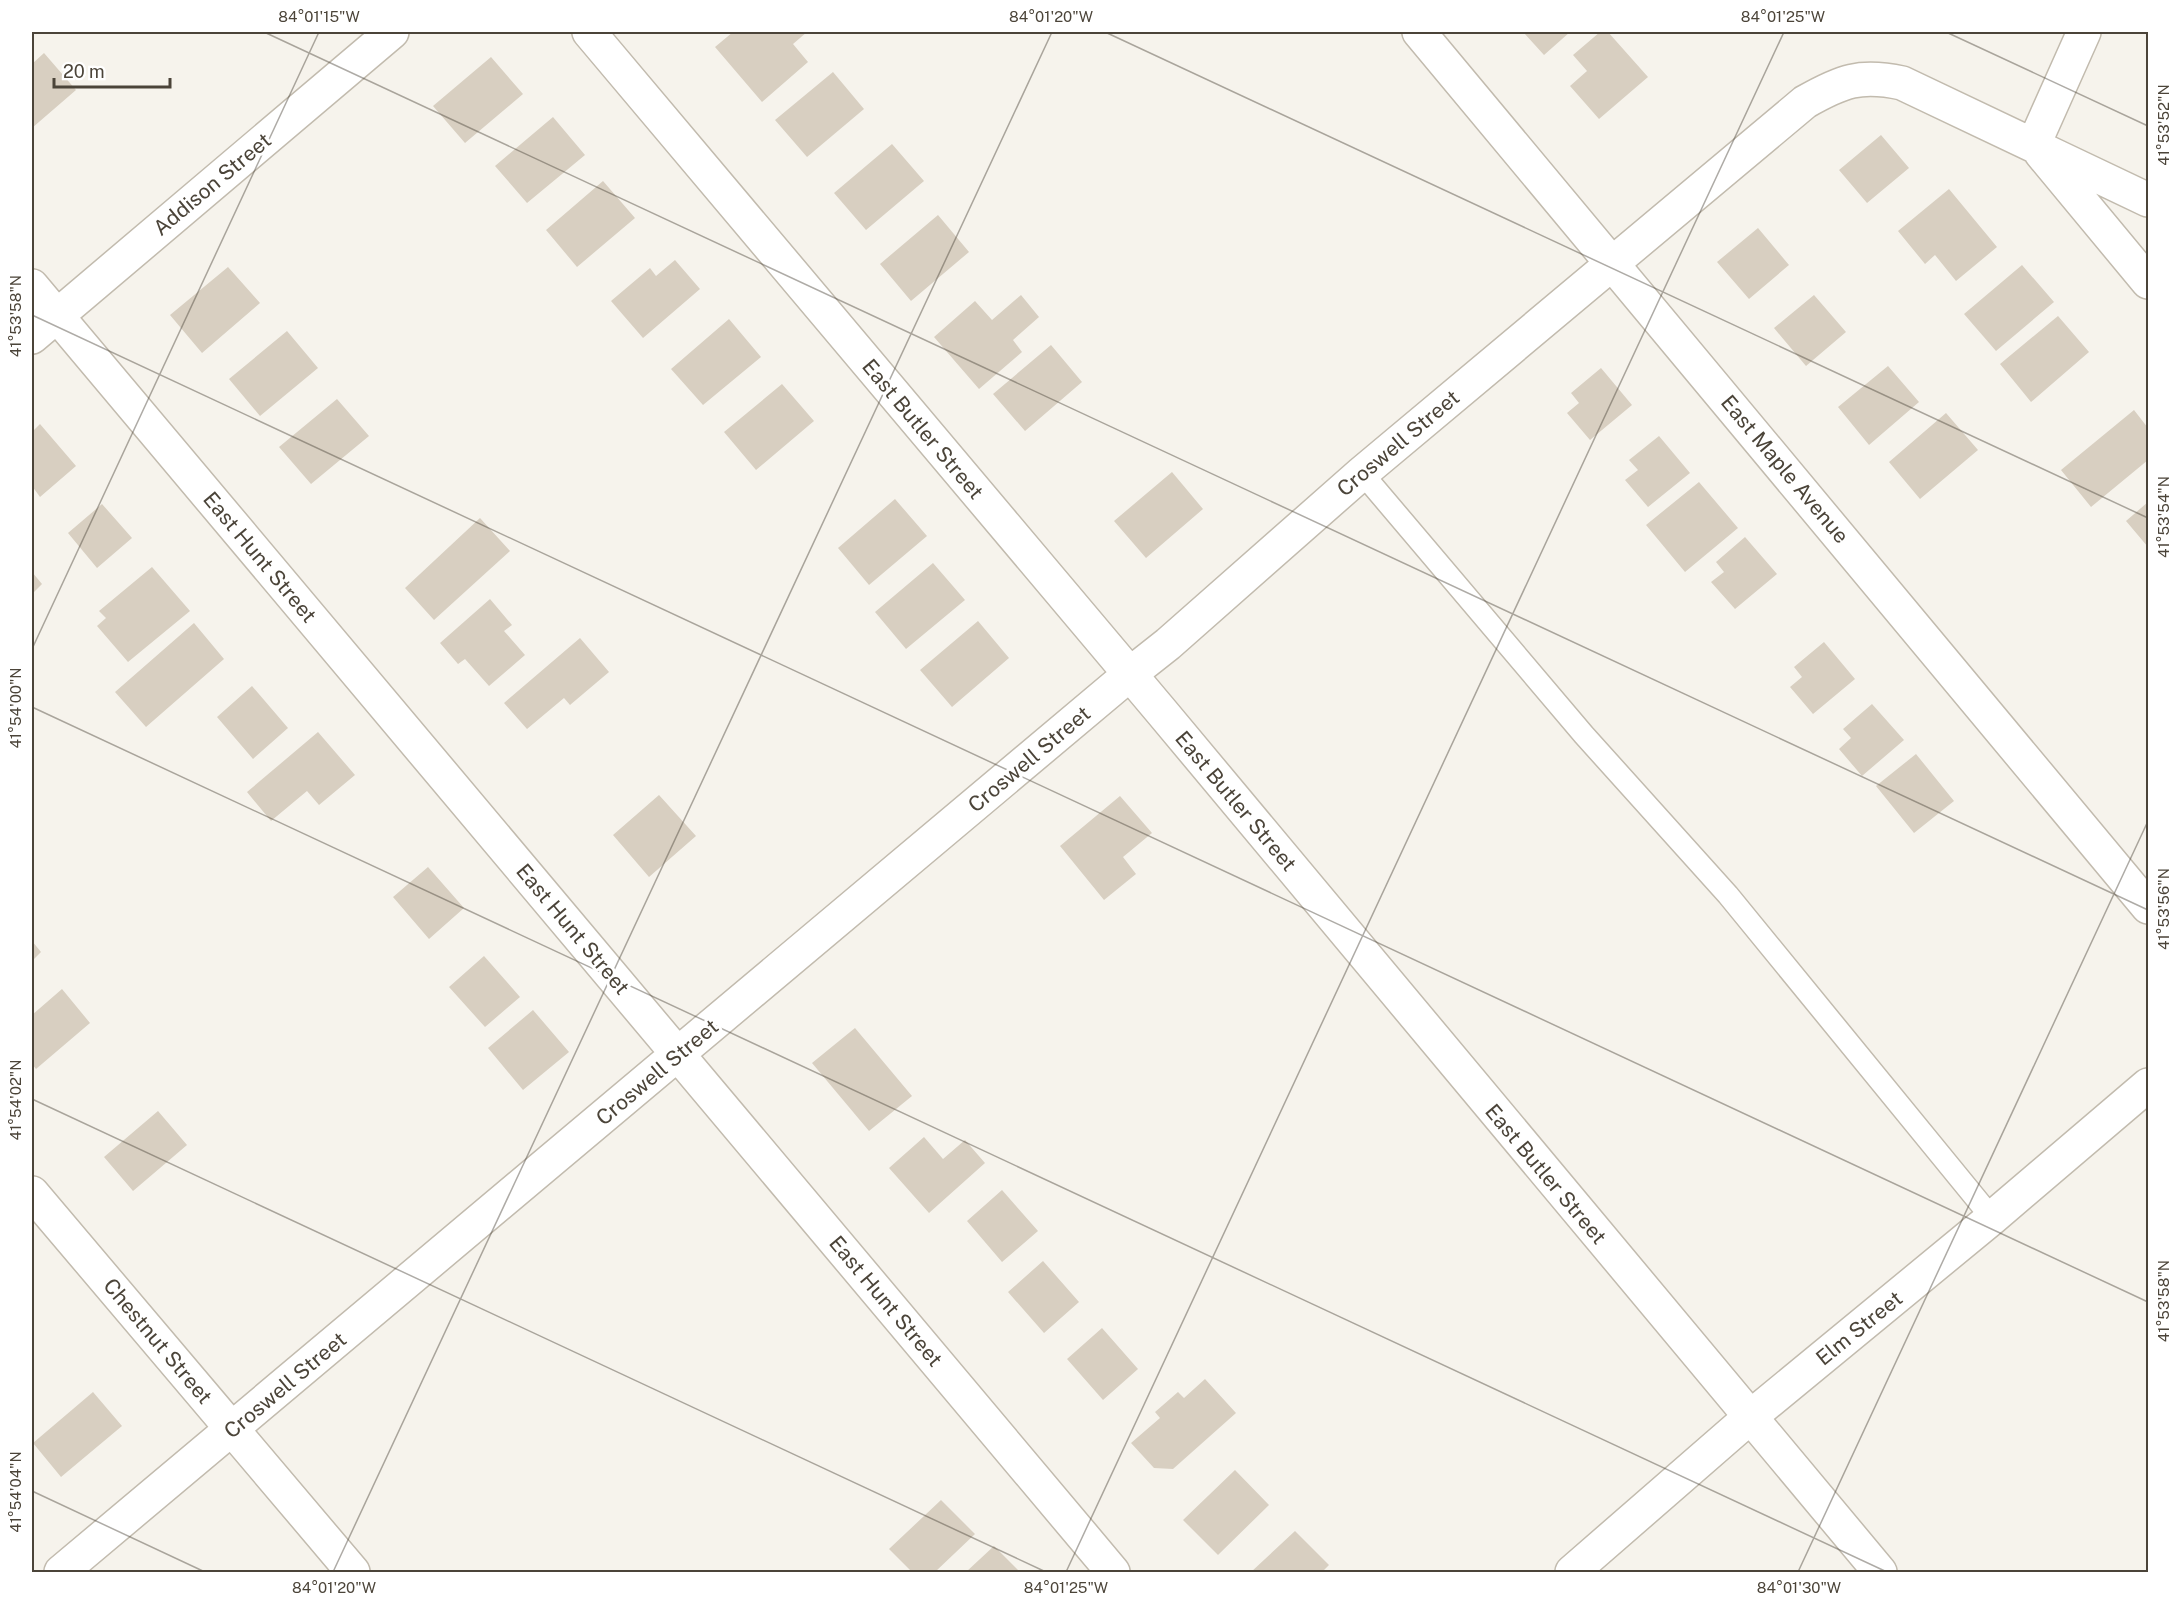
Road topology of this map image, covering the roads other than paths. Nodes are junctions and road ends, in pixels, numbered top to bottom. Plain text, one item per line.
1 (392, 32) edge
2 (588, 32) edge
3 (1419, 32) edge
4 (2084, 32) edge
5 (2034, 144) junction
6 (2148, 200) edge
7 (1614, 262) junction
8 (2148, 282) edge
9 (32, 286) edge
10 (57, 315) junction
11 (32, 337) edge
12 (1362, 473) junction
13 (1130, 674) junction
14 (2148, 907) edge
15 (678, 1053) junction
16 (2148, 1086) edge
17 (32, 1193) edge
18 (1992, 1218) junction
19 (1749, 1418) junction
20 (233, 1429) junction
21 (61, 1572) edge
22 (353, 1572) edge
23 (1113, 1572) edge
24 (1572, 1572) edge
25 (1880, 1572) edge

1 - 10 street, Addison Street
2 - 13 street, East Butler Street
3 - 7 street, East Maple Avenue
4 - 5 street
5 - 6 street, Croswell Street
5 - 7 street, Croswell Street
5 - 8 street
7 - 12 street, Croswell Street
7 - 14 street, East Maple Avenue
9 - 10 street, East Hunt Street
10 - 11 street, Addison Street
10 - 15 street, East Hunt Street
12 - 13 street, Croswell Street
12 - 18 lane
13 - 15 street, Croswell Street
13 - 19 street, East Butler Street
15 - 20 street, Croswell Street
15 - 23 street, East Hunt Street
16 - 18 street, Elm Street
17 - 20 street, Chestnut Street
18 - 19 street, Elm Street
19 - 24 street, Elm Street
19 - 25 street, East Butler Street
20 - 21 street, Croswell Street
20 - 22 street, Chestnut Street

